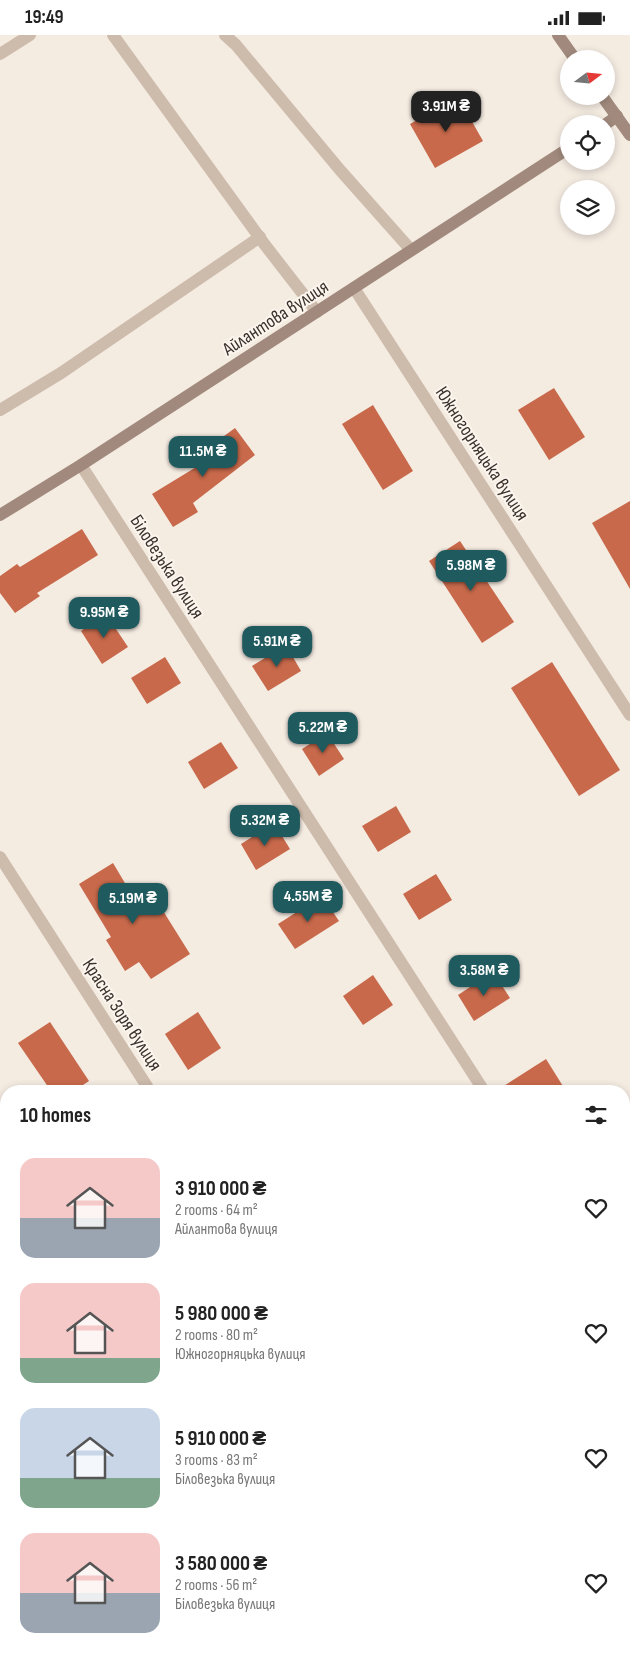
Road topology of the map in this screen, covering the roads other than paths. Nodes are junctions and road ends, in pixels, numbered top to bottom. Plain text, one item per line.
1 (30, 35) edge
2 (113, 35) edge
3 (225, 35) edge
4 (558, 35) edge
5 (569, 50) edge
6 (0, 55) edge
7 (609, 105) edge
8 (617, 116) joint
9 (630, 135) edge
10 (560, 154) edge
11 (260, 237) junction
12 (411, 250) junction
13 (354, 288) junction
14 (317, 312) junction
15 (0, 410) edge
16 (81, 465) junction
17 (0, 515) edge
18 (630, 715) edge
19 (0, 857) edge
20 (146, 1085) edge
21 (480, 1085) edge

1 - 6 street
2 - 11 street
3 - 12 street
4 - 5 street
7 - 8 street
8 - 9 street
10 - 12 street, Айлантова вулиця
11 - 14 street
11 - 15 street
12 - 13 street, Айлантова вулиця
13 - 14 street, Айлантова вулиця
13 - 18 street, Южногорняцька вулиця
14 - 16 street, Айлантова вулиця
16 - 17 street, Айлантова вулиця
16 - 21 street, Біловезька вулиця
19 - 20 street, Красна Зоря вулиця

